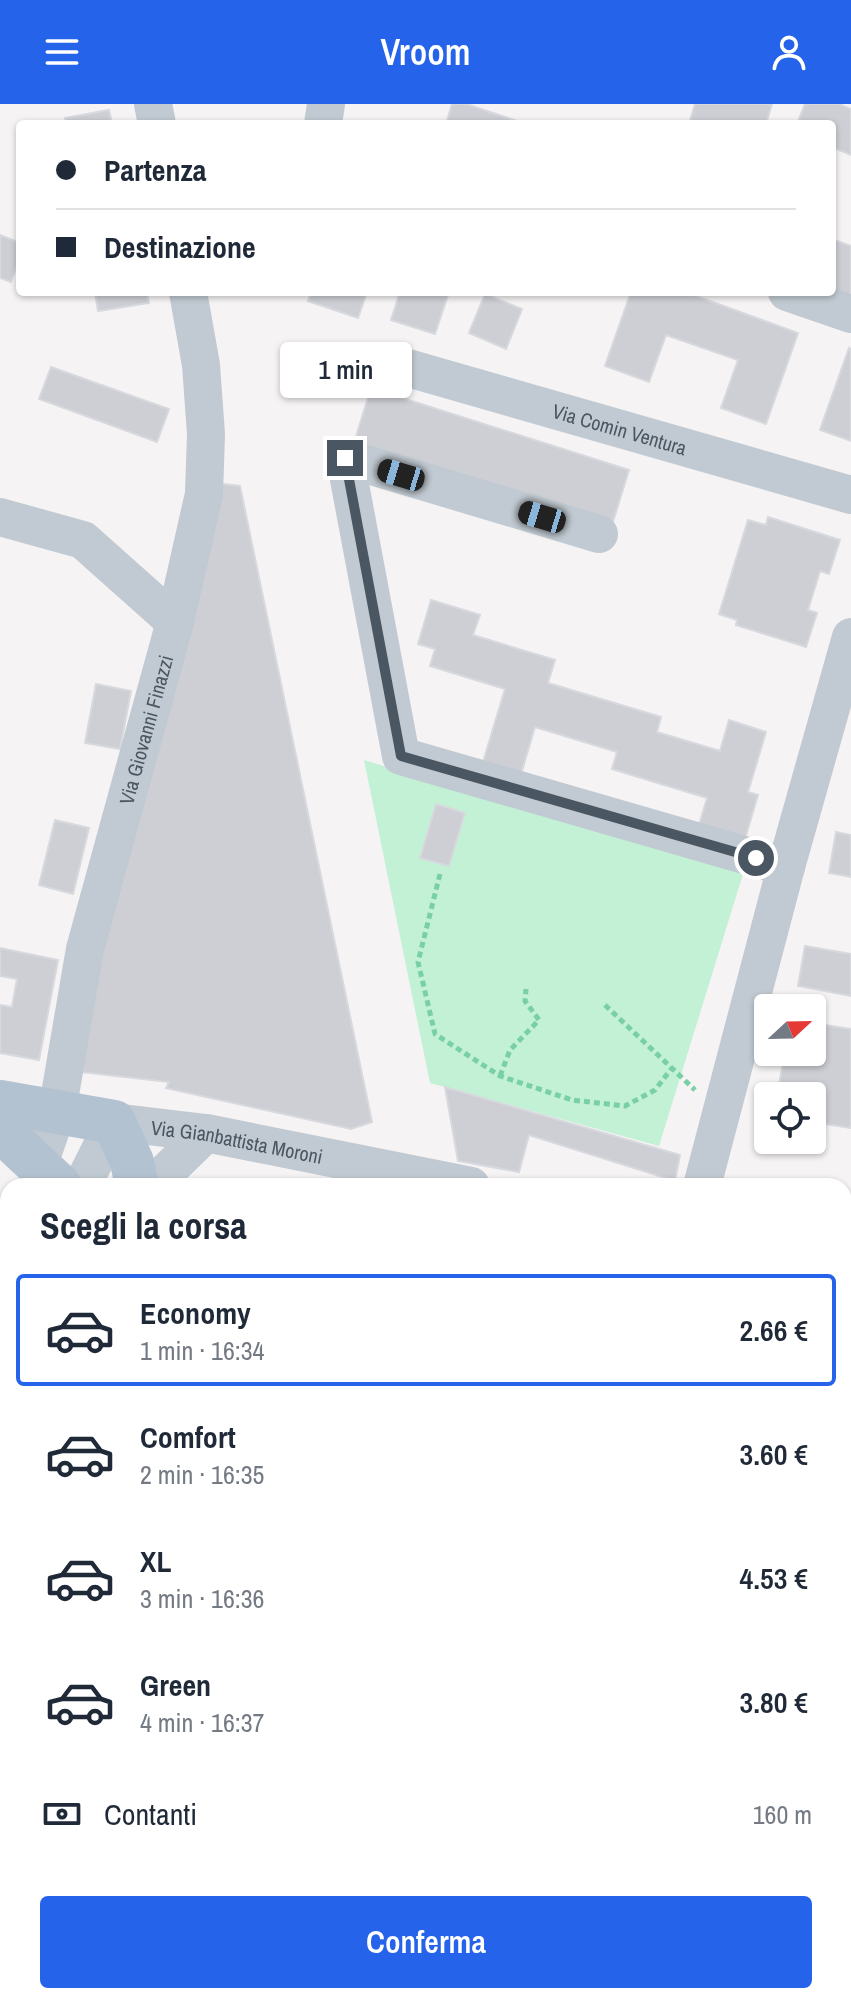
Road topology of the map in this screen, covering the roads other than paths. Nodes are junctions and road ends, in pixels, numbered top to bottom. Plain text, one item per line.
1 (189, 296) edge
2 (799, 296) edge
3 (851, 314) edge
4 (387, 362) dead end
5 (851, 495) edge
6 (0, 517) edge
7 (599, 534) dead end
8 (175, 622) junction
9 (851, 637) edge
10 (786, 867) junction
11 (0, 1102) edge
12 (57, 1112) junction
13 (114, 1122) junction
14 (0, 1130) edge
15 (206, 1133) junction
16 (49, 1175) edge
17 (85, 1178) edge
18 (135, 1178) edge
19 (160, 1178) edge
20 (431, 1178) edge
21 (704, 1178) edge

1 - 8 street, Via Giovanni Finazzi
2 - 3 street
4 - 5 street, Via Comin Ventura
6 - 8 street
7 - 10 street
8 - 12 street, Via Giovanni Finazzi
9 - 10 street
10 - 21 street
11 - 12 main road, Via Gianbattista Moroni
12 - 13 main road, Via Gianbattista Moroni
12 - 16 street, Via Giovanni Finazzi
13 - 15 street, Via Gianbattista Moroni
13 - 17 street
13 - 18 main road
14 - 16 main road
15 - 19 street
15 - 20 street, Via Gianbattista Moroni

